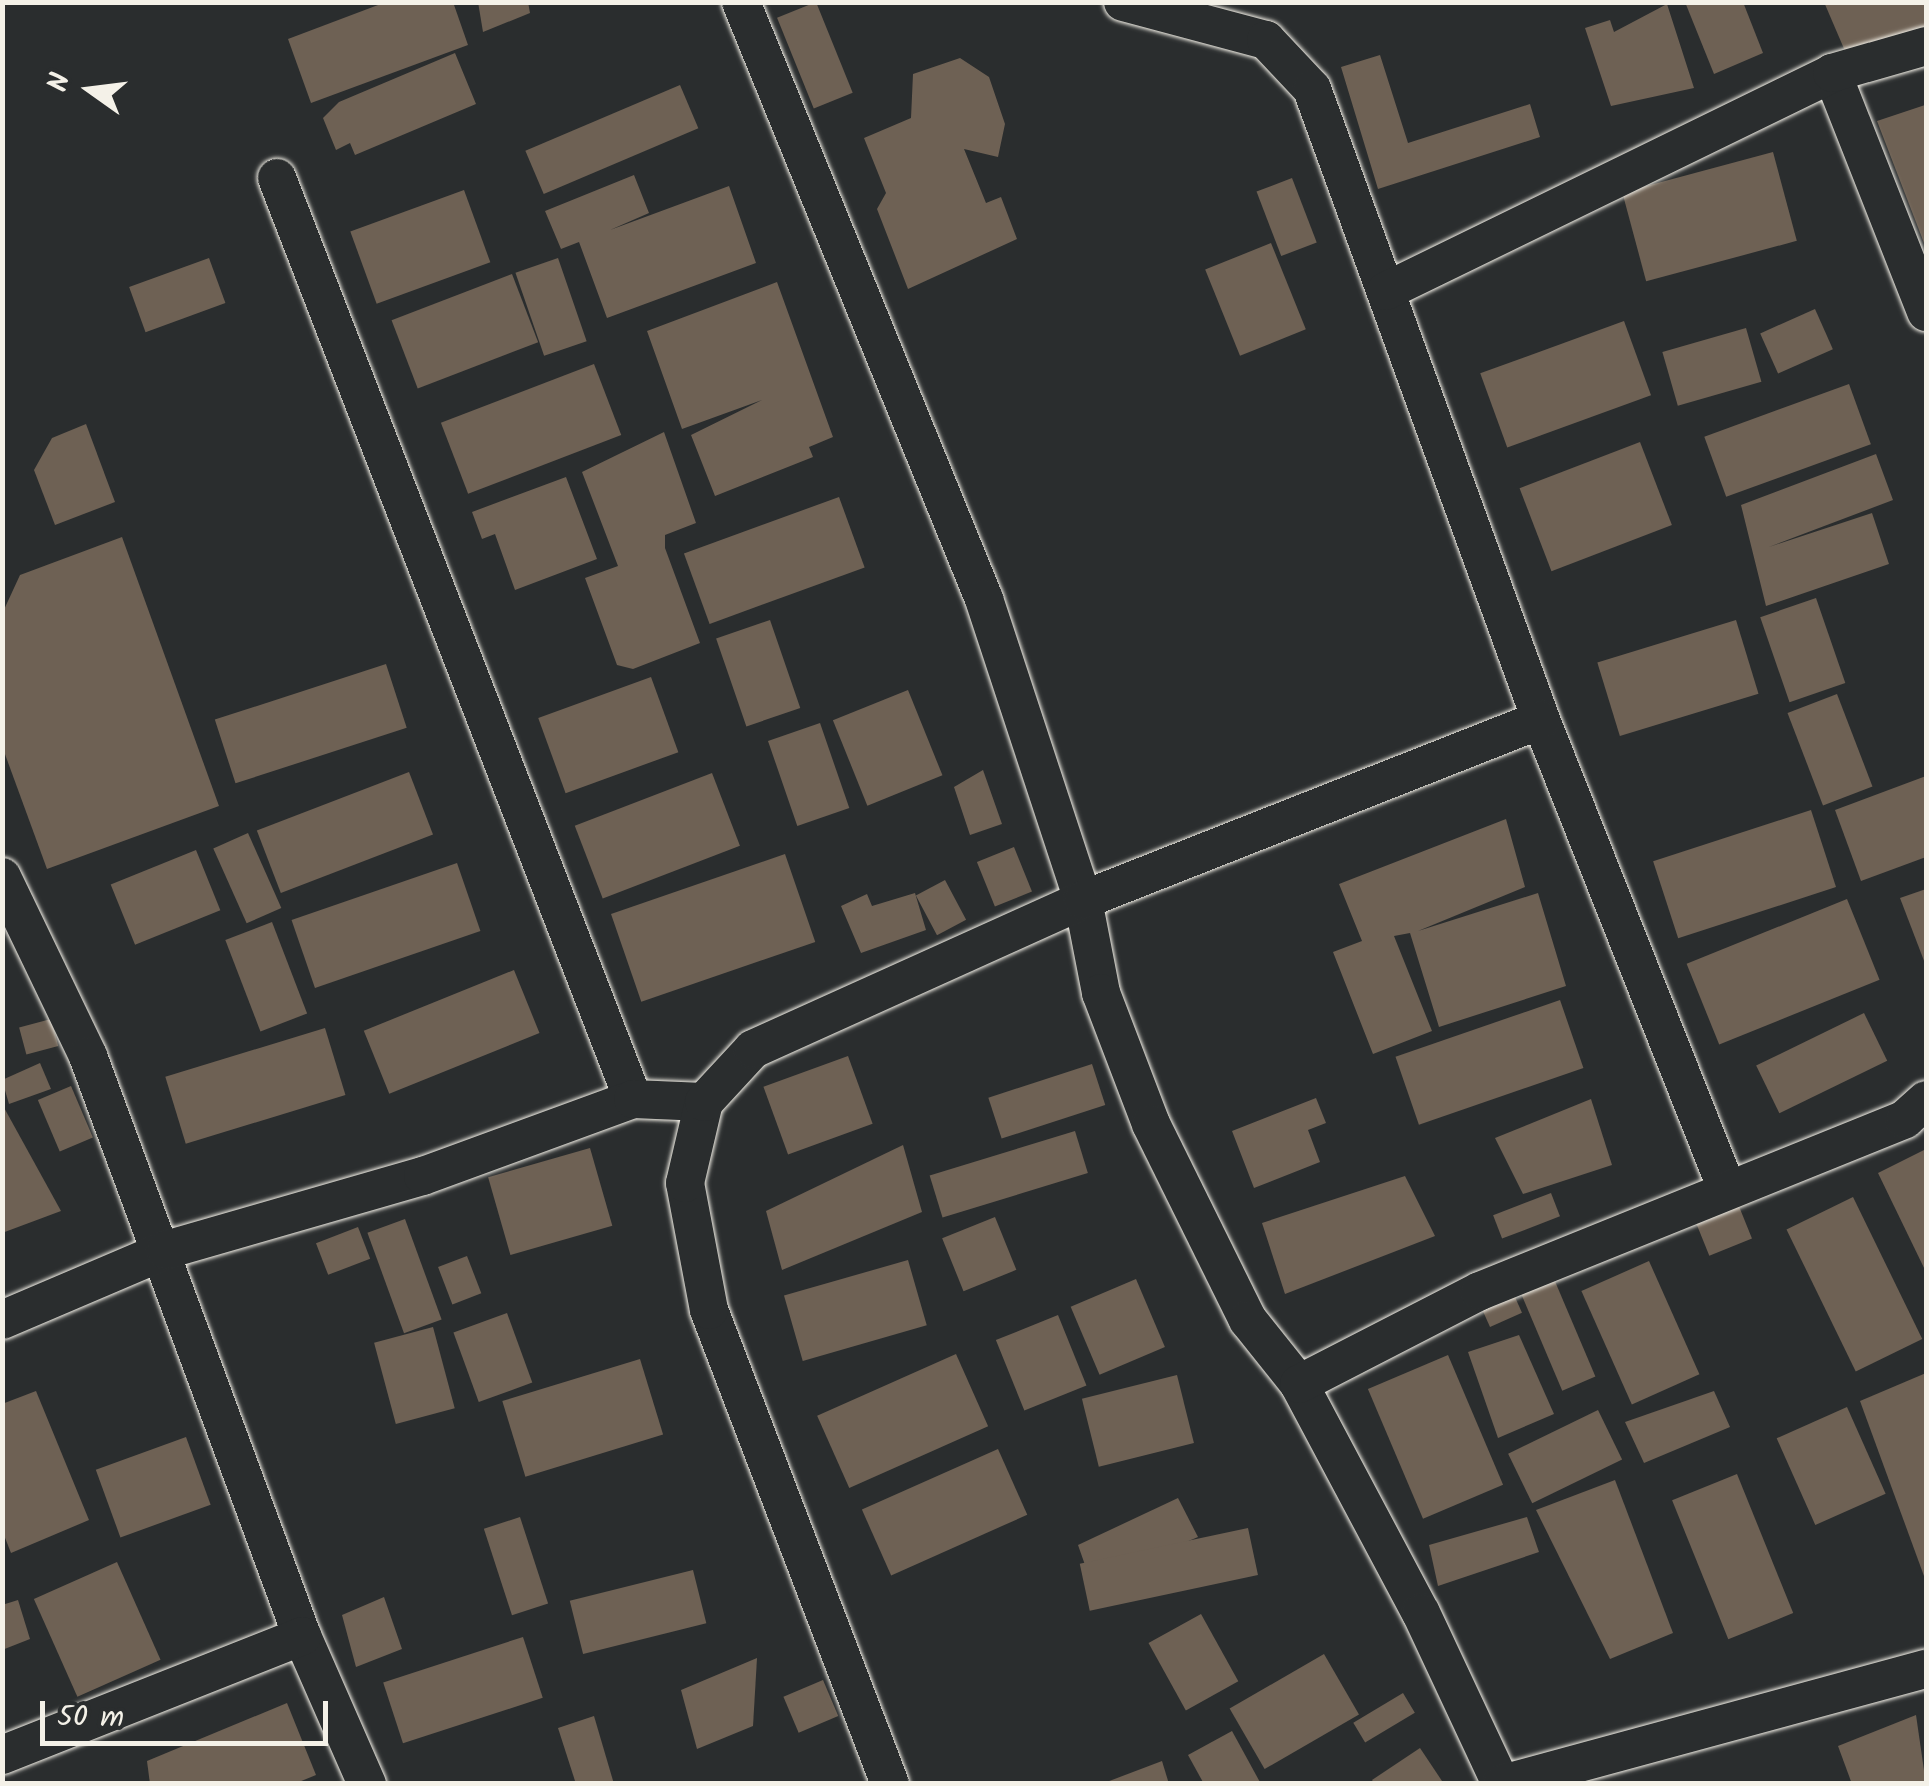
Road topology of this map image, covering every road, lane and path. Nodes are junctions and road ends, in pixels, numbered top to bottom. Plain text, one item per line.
1 (741, 2) edge
2 (1123, 2) edge
3 (1926, 46) edge
4 (1832, 73) junction
5 (277, 178) dead end
6 (1386, 291) junction
7 (1926, 312) edge
8 (1541, 720) junction
9 (2, 877) edge
10 (1083, 900) junction
11 (633, 1099) junction
12 (1926, 1100) edge
13 (704, 1102) junction
14 (1726, 1187) junction
15 (166, 1250) junction
16 (2, 1320) edge
17 (1298, 1384) junction
18 (302, 1636) junction
19 (1926, 1669) edge
20 (2, 1755) edge
21 (367, 1784) edge
22 (890, 1784) edge
23 (1501, 1784) edge

1 - 10 street
2 - 6 street
3 - 4 street
4 - 6 street
4 - 7 street
5 - 11 street
6 - 8 street
8 - 10 street
8 - 14 street
9 - 15 street
10 - 13 street
10 - 17 street
11 - 13 street
11 - 15 street
12 - 14 street
13 - 22 street
14 - 17 street
15 - 16 street
15 - 18 street
17 - 23 street
18 - 20 street
18 - 21 street
19 - 23 street

